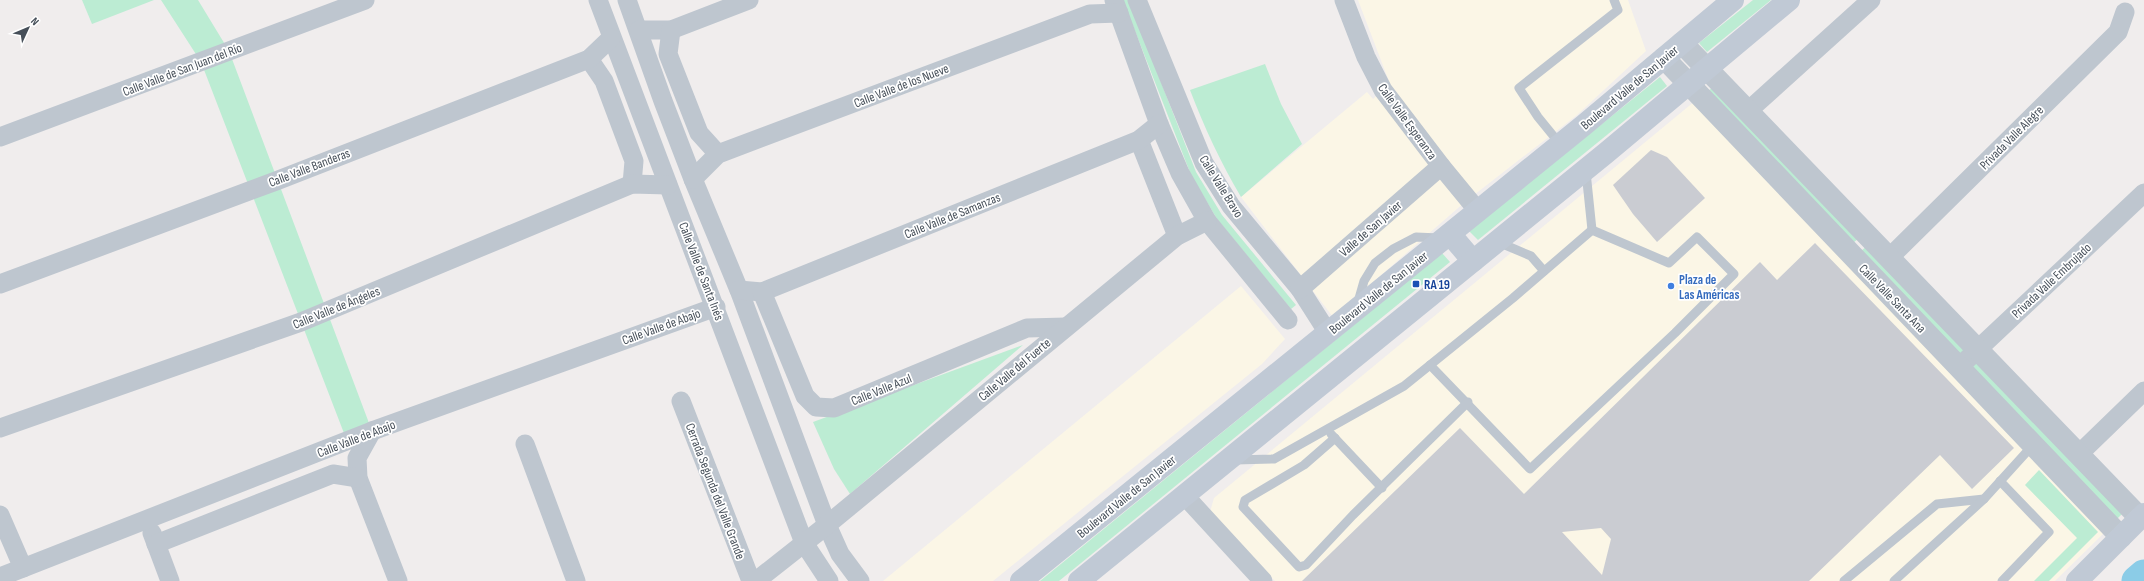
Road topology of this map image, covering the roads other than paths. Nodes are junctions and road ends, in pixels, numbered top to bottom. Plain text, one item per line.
1 (365, 0) edge
2 (598, 0) edge
3 (627, 0) edge
4 (749, 0) edge
5 (1138, 0) edge
6 (1344, 0) edge
7 (1614, 0) edge
8 (1732, 0) edge
9 (1789, 0) edge
10 (1870, 0) edge
11 (1088, 7) edge
12 (1117, 7) edge
13 (2125, 12) dead end
14 (639, 30) junction
15 (671, 30) junction
16 (612, 38) junction
17 (1682, 43) junction
18 (1664, 58) junction
19 (589, 59) junction
20 (1707, 69) junction
21 (1689, 85) junction
22 (663, 101) junction
23 (640, 108) junction
24 (1748, 111) junction
25 (1159, 124) junction
26 (0, 137) edge
27 (1139, 140) junction
28 (1560, 144) junction
29 (718, 154) junction
30 (1441, 166) junction
31 (1586, 170) junction
32 (693, 180) junction
33 (632, 184) junction
34 (668, 185) junction
35 (2144, 194) edge
36 (1478, 211) junction
37 (1207, 221) junction
38 (1592, 230) junction
39 (1177, 236) junction
40 (1447, 236) junction
41 (1870, 238) junction
42 (1496, 242) junction
43 (1852, 256) junction
44 (1889, 258) junction
45 (1473, 261) junction
46 (1544, 271) junction
47 (0, 284) edge
48 (1300, 289) junction
49 (739, 290) junction
50 (762, 292) junction
51 (716, 307) junction
52 (1288, 320) dead end
53 (1066, 327) junction
54 (1328, 333) junction
55 (1977, 349) junction
56 (1430, 365) junction
57 (1959, 367) junction
58 (2144, 391) edge
59 (681, 401) dead end
60 (1468, 402) junction
61 (0, 428) edge
62 (1327, 430) junction
63 (372, 431) junction
64 (1335, 438) junction
65 (525, 444) dead end
66 (2033, 445) junction
67 (2079, 454) junction
68 (1227, 460) junction
69 (358, 478) junction
70 (2000, 481) junction
71 (1382, 488) junction
72 (1184, 495) junction
73 (1984, 499) junction
74 (0, 514) edge
75 (2142, 516) edge
76 (147, 520) junction
77 (827, 525) junction
78 (2121, 537) junction
79 (804, 543) junction
80 (156, 544) junction
81 (23, 568) junction
82 (0, 576) edge
83 (1082, 580) edge
84 (1849, 580) edge
85 (170, 581) edge
86 (398, 581) edge
87 (576, 581) edge
88 (751, 581) edge
89 (756, 581) edge
90 (829, 581) edge
91 (834, 581) edge
92 (860, 581) edge
93 (869, 581) edge
94 (1021, 581) edge
95 (1263, 581) edge
96 (1894, 581) edge
97 (2002, 581) edge
98 (2077, 581) edge

1 - 26 street, Calle Valle de San Juan del Río
2 - 16 street, Calle Valle de Santa Inés
3 - 14 street, Calle Valle de Santa Inés
4 - 15 street
5 - 48 street, Calle Valle Bravo
6 - 30 street, Calle Valle Esperanza
7 - 28 lane
8 - 17 main road, Boulevard Valle de San Javier
9 - 20 main road
10 - 24 street
11 - 12 street, Calle Valle de los Nueve
11 - 29 street, Calle Valle de los Nueve
12 - 25 street
13 - 44 street, Privada Valle Alegre
14 - 15 street
14 - 22 street, Calle Valle de Santa Inés
15 - 29 street
16 - 19 street, Calle Valle Banderas
16 - 23 street, Calle Valle de Santa Inés
17 - 18 main road, Boulevard Valle de San Javier
17 - 20 street, Calle Valle Santa Ana
18 - 21 street, Calle Valle Santa Ana
18 - 28 main road, Boulevard Valle de San Javier
19 - 33 street
19 - 47 street, Calle Valle Banderas
20 - 21 main road
20 - 24 street, Calle Valle Santa Ana
21 - 31 main road
21 - 43 street, Calle Valle Santa Ana
22 - 23 street
22 - 32 street, Calle Valle de Santa Inés
23 - 34 street, Calle Valle de Santa Inés
24 - 41 street, Calle Valle Santa Ana
25 - 27 street, Calle Valle de Samanzas
25 - 37 street
27 - 39 street
27 - 50 street, Calle Valle de Samanzas
28 - 36 main road, Boulevard Valle de San Javier
29 - 32 street, Calle Valle de los Nueve
30 - 36 street, Calle Valle Esperanza
30 - 48 street, Valle de San Javier
31 - 38 lane
31 - 42 main road
32 - 49 street, Calle Valle de Santa Inés
33 - 34 street, Calle Valle de Ángeles
33 - 61 street, Calle Valle de Ángeles
34 - 51 street, Calle Valle de Santa Inés
35 - 55 street, Privada Valle Embrujado
36 - 40 main road, Boulevard Valle de San Javier
37 - 39 street, Calle Valle del Fuerte
37 - 52 street
38 - 46 lane
38 - 60 lane
39 - 53 street, Calle Valle del Fuerte
40 - 45 main road
40 - 54 main road, Boulevard Valle de San Javier
41 - 43 street
41 - 44 street, Calle Valle Santa Ana
42 - 45 main road
42 - 46 lane
43 - 57 street, Calle Valle Santa Ana
44 - 55 street, Calle Valle Santa Ana
45 - 68 main road
46 - 56 lane
48 - 54 street, Calle Valle Bravo
49 - 50 street, Calle Valle de Samanzas
49 - 77 street, Calle Valle de Santa Inés
50 - 53 street, Calle Valle Azul
51 - 63 street, Calle Valle de Abajo
51 - 79 street, Calle Valle de Santa Inés
53 - 77 street, Calle Valle del Fuerte
54 - 94 main road, Boulevard Valle de San Javier
55 - 57 street, Privada Valle Embrujado
55 - 67 street, Calle Valle Santa Ana
56 - 60 lane
56 - 62 lane
57 - 66 street, Calle Valle Santa Ana
58 - 67 street
59 - 88 street, Cerrada Segunda del Valle Grande
60 - 71 lane
62 - 64 lane
62 - 68 lane
63 - 69 street
63 - 76 street, Calle Valle de Abajo
64 - 71 lane
64 - 71 lane
65 - 87 street
66 - 70 lane
66 - 78 street, Calle Valle Santa Ana
67 - 75 street, Calle Valle Santa Ana
68 - 72 main road
69 - 80 street, Calle Valle de Abajo
69 - 86 street
70 - 73 lane
70 - 97 lane
72 - 83 main road
72 - 95 street
73 - 84 lane
73 - 96 lane
74 - 81 street
75 - 78 main road
76 - 80 street
76 - 81 street, Calle Valle de Abajo
77 - 79 street, Calle Valle del Fuerte
77 - 92 street, Calle Valle de Santa Inés
77 - 93 street, Calle Valle de Santa Inés
78 - 98 main road
79 - 89 street, Calle Valle del Fuerte
79 - 90 street, Calle Valle de Santa Inés
79 - 91 street, Calle Valle de Santa Inés
80 - 85 street
81 - 82 street, Calle Valle de Abajo

